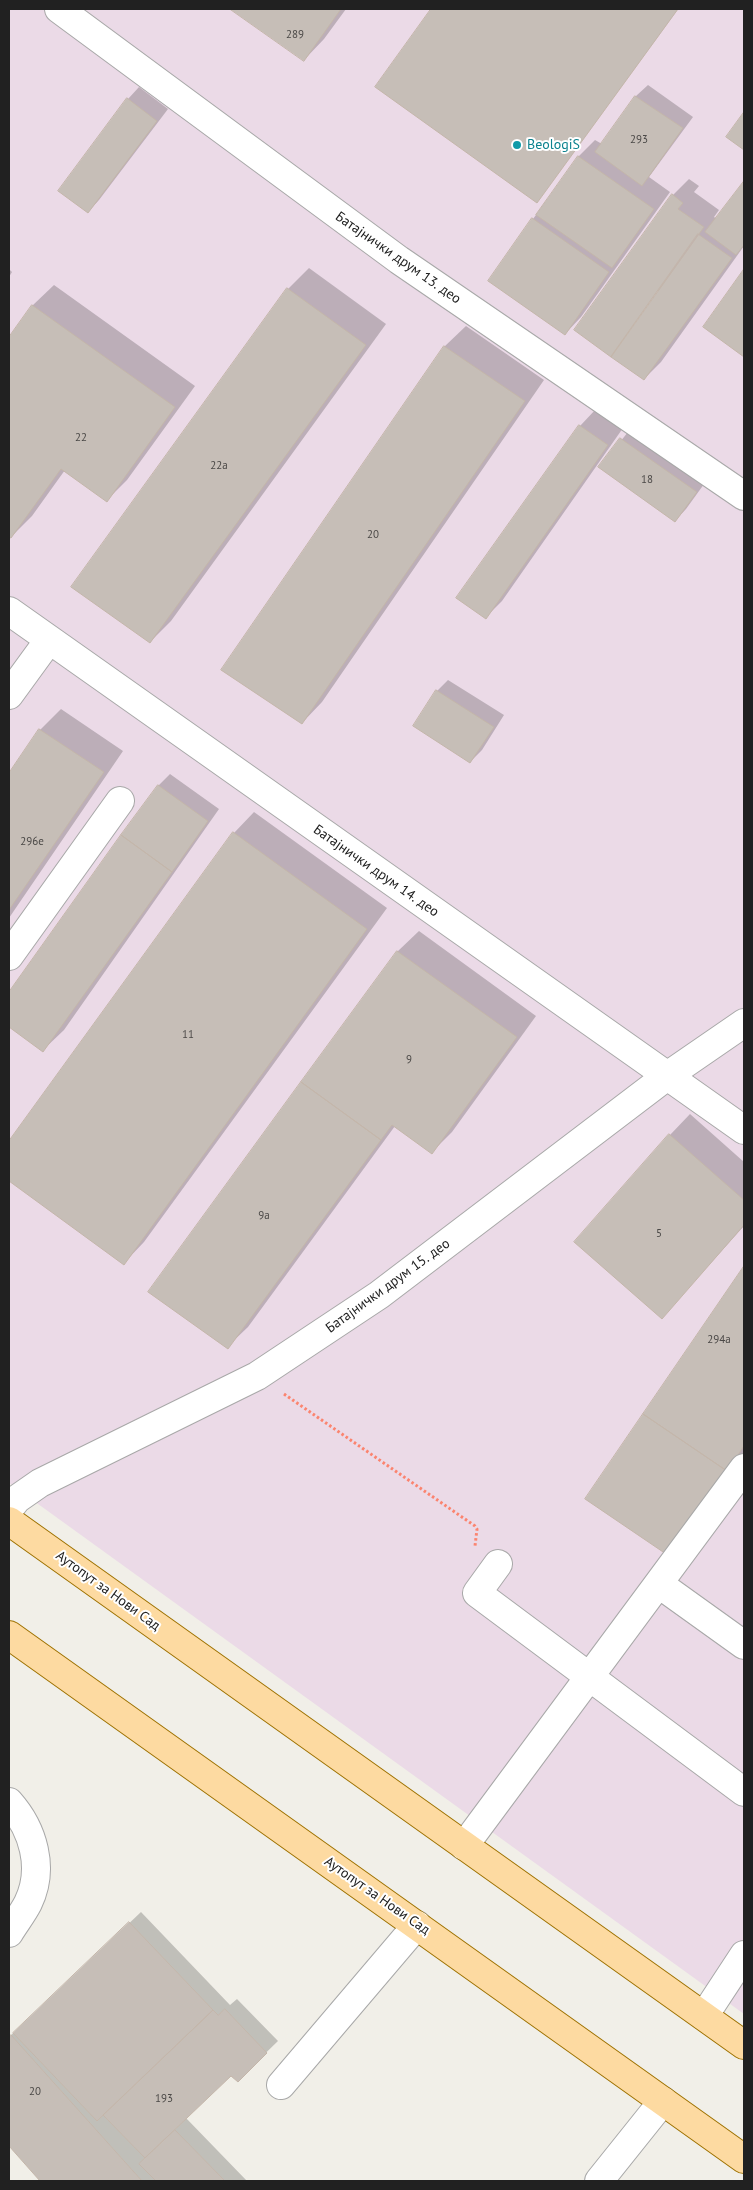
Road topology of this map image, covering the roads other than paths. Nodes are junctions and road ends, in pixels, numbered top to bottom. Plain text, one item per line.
1 (59, 9) edge
2 (744, 496) edge
3 (9, 611) edge
4 (49, 640) junction
5 (9, 695) edge
6 (120, 801) dead end
7 (9, 956) edge
8 (744, 1024) edge
9 (667, 1076) junction
10 (744, 1130) edge
11 (744, 1468) edge
12 (9, 1509) edge
13 (9, 1521) edge
14 (498, 1564) road end
15 (659, 1584) junction
16 (9, 1635) edge
17 (744, 1645) edge
18 (591, 1676) junction
19 (744, 1792) edge
20 (9, 1802) edge
21 (464, 1846) junction
22 (417, 1925) junction
23 (9, 1933) edge
24 (744, 1955) edge
25 (704, 2016) junction
26 (744, 2045) edge
27 (281, 2085) dead end
28 (664, 2101) junction
29 (744, 2159) edge
30 (598, 2181) edge

1 - 2 street, Батајнички друм 13. део
3 - 4 street, Батајнички друм 14. део
4 - 5 street
4 - 9 street, Батајнички друм 14. део
6 - 7 street
8 - 9 street, Батајнички друм 15. део
9 - 10 street, Батајнички друм 14. део
9 - 12 street, Батајнички друм 15. део
11 - 15 street
13 - 21 main road, Аутопут за Нови Сад
14 - 18 street
15 - 17 street
15 - 18 street
16 - 22 main road, Аутопут за Нови Сад
18 - 19 street
18 - 21 street
20 - 23 street
21 - 25 main road, Аутопут за Нови Сад
22 - 27 street
22 - 28 main road, Аутопут за Нови Сад
24 - 25 street
25 - 26 main road, Аутопут за Нови Сад
28 - 29 main road, Аутопут за Нови Сад
28 - 30 street

